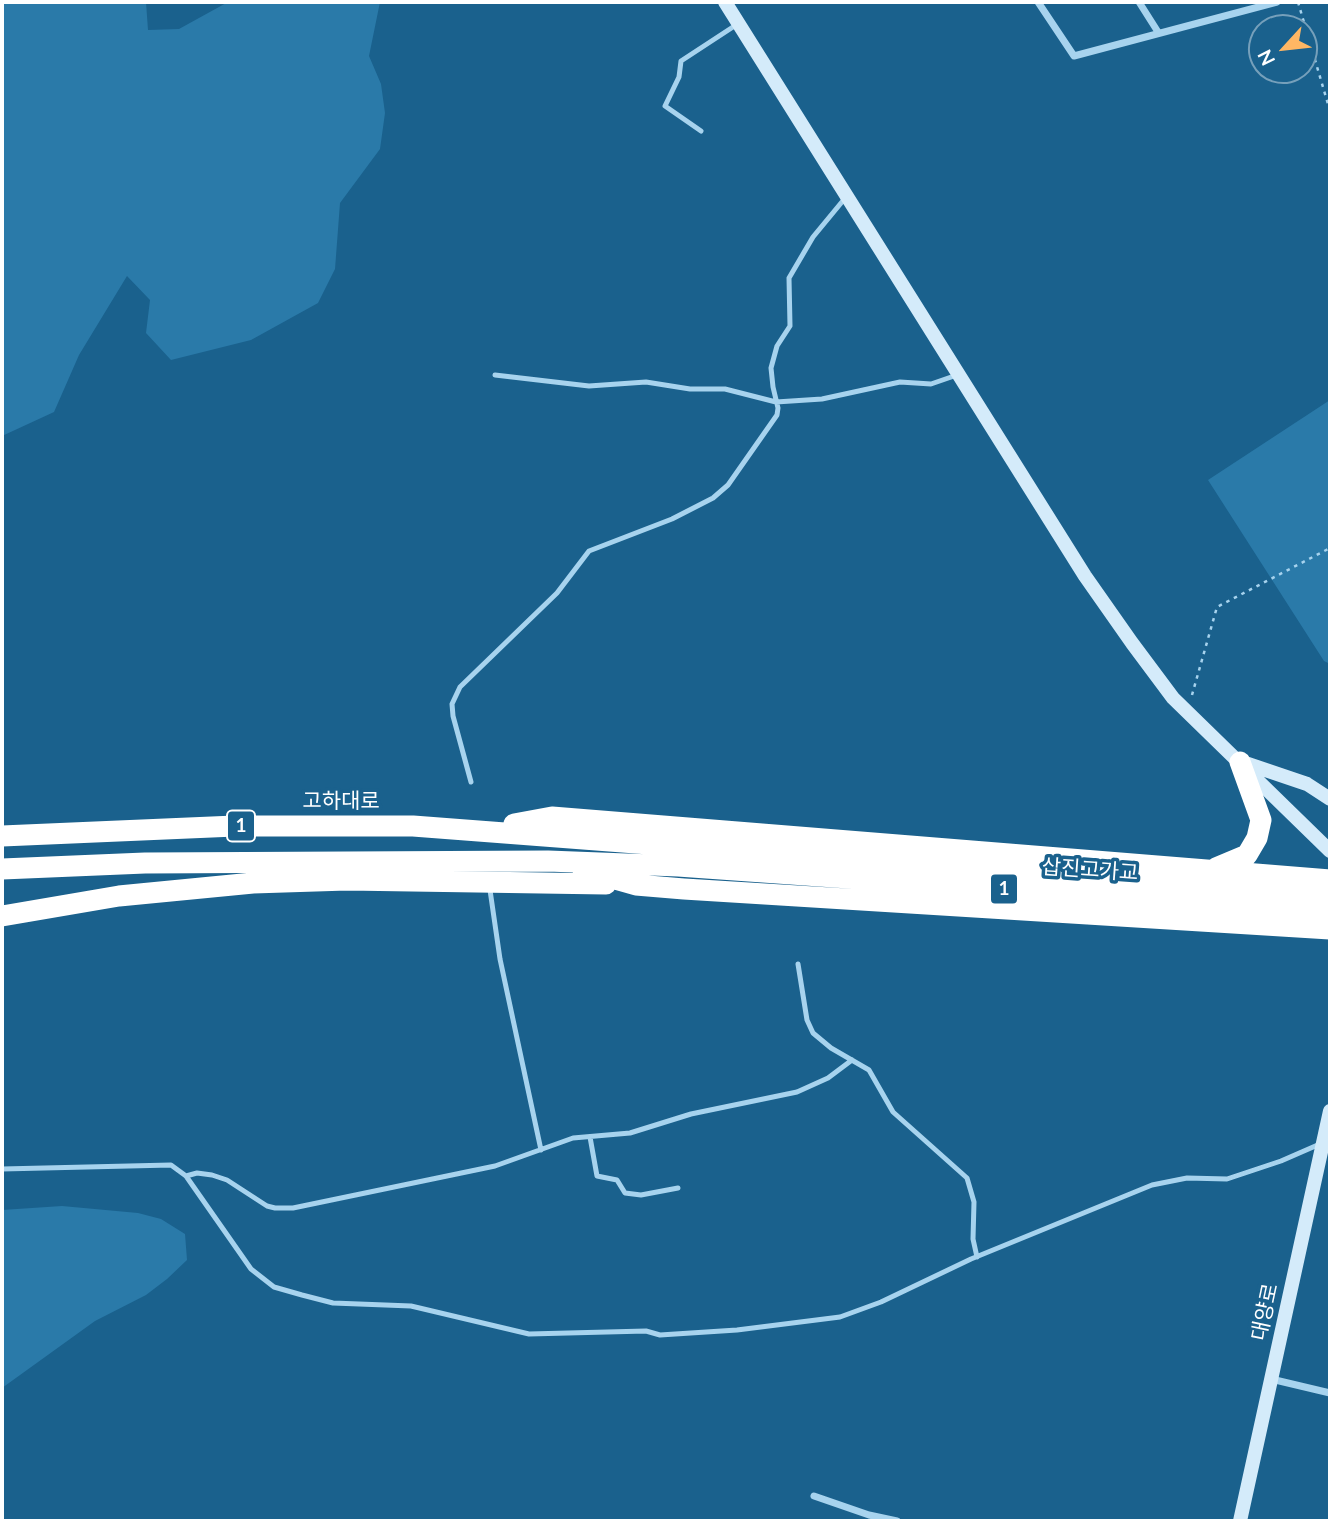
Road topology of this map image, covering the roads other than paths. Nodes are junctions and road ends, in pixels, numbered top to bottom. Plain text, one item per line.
1 (725, 2) edge
2 (1038, 2) edge
3 (1139, 2) edge
4 (1277, 2) edge
5 (739, 23) junction
6 (1158, 32) junction
7 (701, 131) dead end
8 (848, 195) junction
9 (960, 374) junction
10 (495, 375) dead end
11 (776, 402) junction
12 (1240, 762) junction
13 (471, 782) dead end
14 (1330, 799) edge
15 (481, 830) junction
16 (2, 836) edge
17 (1330, 851) edge
18 (679, 855) junction
19 (548, 861) junction
20 (2, 869) edge
21 (1212, 870) junction
22 (1330, 880) edge
23 (636, 885) junction
24 (490, 890) dead end
25 (1330, 896) edge
26 (1330, 912) edge
27 (2, 916) edge
28 (1330, 929) edge
29 (798, 964) dead end
30 (852, 1060) junction
31 (1330, 1111) edge
32 (590, 1137) junction
33 (1323, 1143) junction
34 (541, 1150) junction
35 (2, 1169) edge
36 (186, 1176) junction
37 (678, 1188) dead end
38 (977, 1257) junction
39 (1271, 1379) junction
40 (1330, 1393) edge
41 (814, 1496) dead end
42 (897, 1521) edge
43 (1240, 1521) edge

1 - 5 street
2 - 6 street
3 - 6 street
4 - 6 street
5 - 7 lane
5 - 8 street
8 - 9 street
8 - 11 lane
9 - 11 lane
9 - 12 street
10 - 11 lane
11 - 13 lane
12 - 14 street
12 - 17 street
12 - 21 highway
15 - 16 highway, 고하대로 / 1
15 - 18 highway, 고하대로 / 1
15 - 21 highway
18 - 19 highway, 1
18 - 25 highway, 삽진고가교 / 1
18 - 26 highway, 삽진고가교 / 1
19 - 20 highway, 1
19 - 23 highway
21 - 22 highway
23 - 27 highway
23 - 28 highway
24 - 34 lane
29 - 30 lane
30 - 32 lane
30 - 38 lane
31 - 33 street, 대양로
32 - 34 lane
32 - 37 lane
33 - 38 lane
33 - 39 street, 대양로
34 - 36 lane
35 - 36 lane
36 - 38 lane
39 - 40 street
39 - 43 street, 대양로
41 - 42 street

